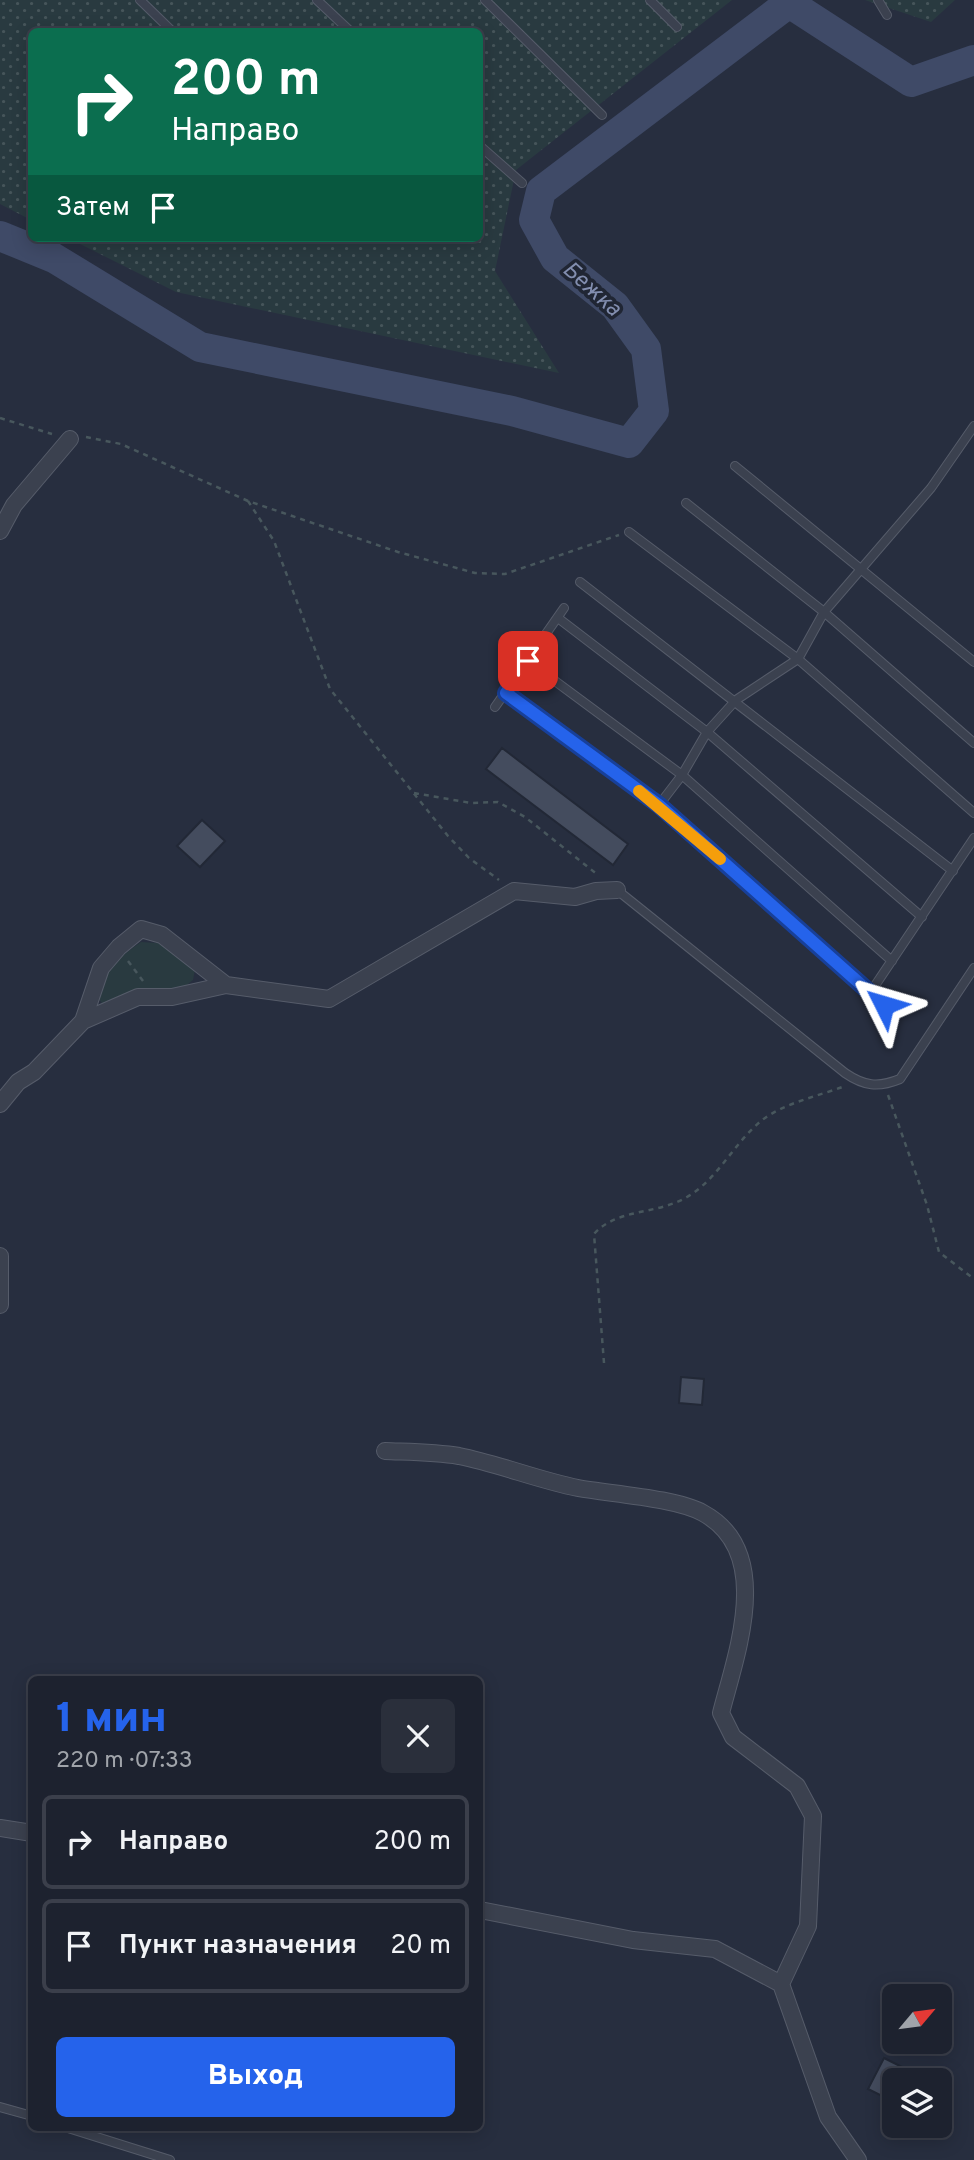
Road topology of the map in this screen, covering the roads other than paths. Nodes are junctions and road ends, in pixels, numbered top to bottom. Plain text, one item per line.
1 (140, 0) edge
2 (317, 0) edge
3 (485, 0) edge
4 (650, 0) edge
5 (877, 0) edge
6 (887, 15) dead end
7 (677, 27) dead end
8 (169, 28) edge
9 (347, 28) edge
10 (602, 115) dead end
11 (483, 149) edge
12 (522, 183) dead end
13 (974, 426) edge
14 (70, 439) road end
15 (734, 466) dead end
16 (686, 503) dead end
17 (0, 531) edge
18 (629, 532) road end
19 (860, 569) junction
20 (580, 582) dead end
21 (564, 608) dead end
22 (824, 612) junction
23 (558, 618) junction
24 (798, 659) junction
25 (528, 661) junction
26 (974, 662) edge
27 (506, 693) junction
28 (736, 700) junction
29 (495, 707) dead end
30 (707, 732) junction
31 (974, 743) edge
32 (682, 775) junction
33 (659, 805) junction
34 (974, 813) edge
35 (974, 838) edge
36 (953, 871) junction
37 (617, 890) joint
38 (922, 917) junction
39 (892, 961) junction
40 (974, 968) edge
41 (226, 985) junction
42 (870, 993) junction
43 (884, 1005) dead end
44 (83, 1021) junction
45 (0, 1104) edge
46 (0, 1256) edge
47 (0, 1305) edge
48 (385, 1451) dead end
49 (0, 1828) edge
50 (28, 1832) edge
51 (483, 1911) edge
52 (781, 1983) junction
53 (0, 2106) edge
54 (28, 2115) edge
55 (78, 2131) edge
56 (170, 2160) edge
57 (858, 2160) edge

1 - 8 lane
2 - 9 lane
3 - 10 lane
4 - 7 lane
5 - 6 lane
11 - 12 lane
13 - 19 lane
14 - 17 street
15 - 19 lane
16 - 22 lane
18 - 24 lane
19 - 22 lane
19 - 26 lane
20 - 28 lane
21 - 23 lane
22 - 24 lane
22 - 31 lane
23 - 25 lane
23 - 30 lane
24 - 28 lane
24 - 34 lane
25 - 27 lane
25 - 32 lane
27 - 29 lane
27 - 33 lane
28 - 30 lane
28 - 36 lane
30 - 32 lane
30 - 38 lane
32 - 33 lane
32 - 39 lane
33 - 42 lane
35 - 36 lane
36 - 38 lane
37 - 40 lane
37 - 41 street
38 - 39 lane
39 - 42 lane
41 - 44 street
41 - 44 street
42 - 43 lane
44 - 45 street
46 - 47 street
48 - 52 street
49 - 50 street
51 - 52 street
52 - 57 street
53 - 54 lane
55 - 56 lane

